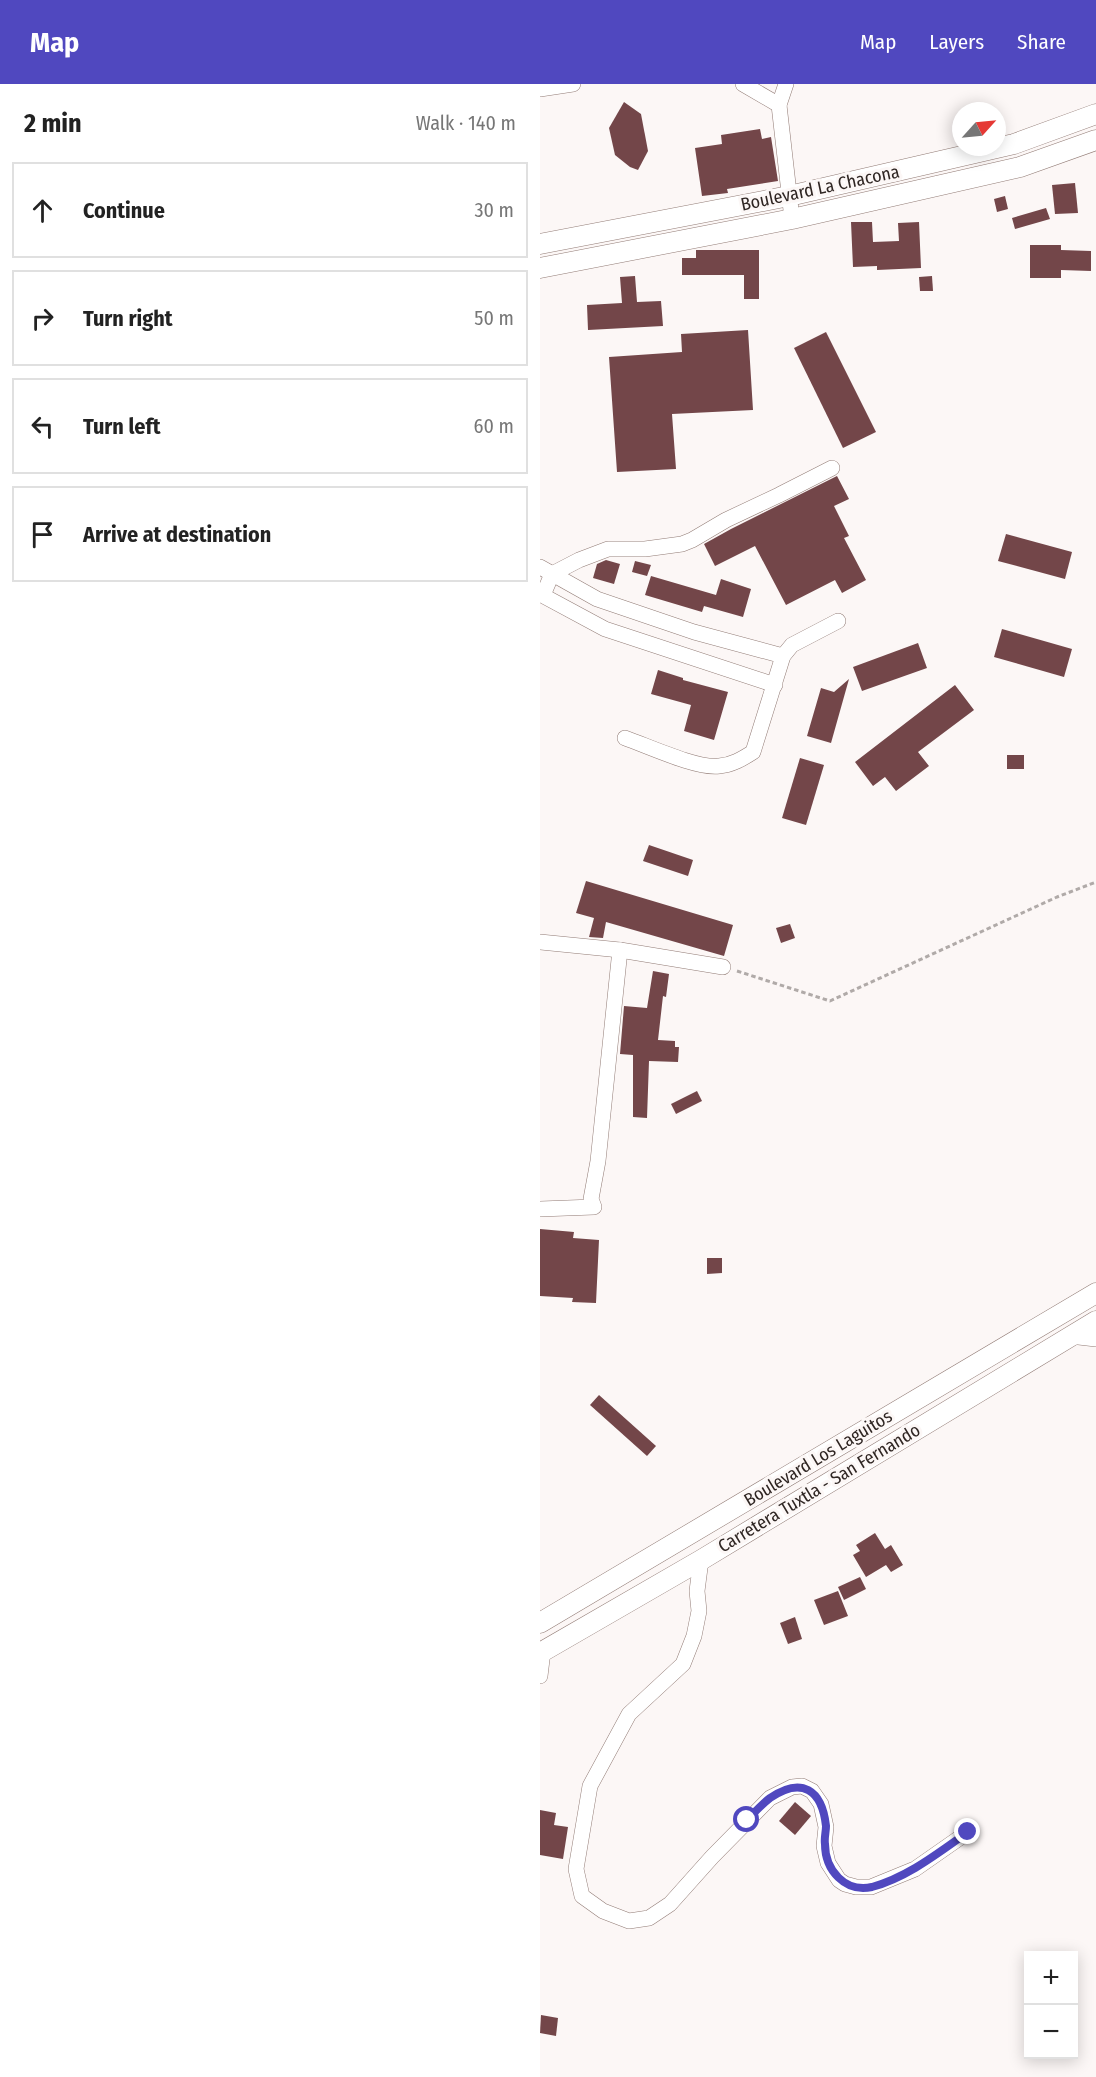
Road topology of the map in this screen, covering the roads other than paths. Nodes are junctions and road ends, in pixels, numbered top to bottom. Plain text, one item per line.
1 (573, 84) edge
2 (743, 84) edge
3 (786, 84) edge
4 (540, 89) edge
5 (779, 105) junction
6 (1096, 114) edge
7 (1096, 140) edge
8 (789, 196) junction
9 (792, 219) junction
10 (540, 244) edge
11 (540, 268) edge
12 (832, 468) dead end
13 (546, 571) edge
14 (541, 595) edge
15 (838, 621) dead end
16 (783, 656) junction
17 (775, 685) junction
18 (626, 738) dead end
19 (540, 942) edge
20 (620, 950) junction
21 (723, 967) road end
22 (540, 1209) edge
23 (1096, 1293) edge
24 (1096, 1321) edge
25 (1070, 1336) junction
26 (1096, 1339) edge
27 (701, 1560) junction
28 (601, 1587) junction
29 (614, 1610) junction
30 (540, 1623) edge
31 (542, 1652) edge
32 (540, 1676) edge
33 (968, 1832) dead end

1 - 4 street
2 - 5 street
3 - 5 street
5 - 8 street
6 - 8 main road, Boulevard La Chacona
7 - 9 main road, Boulevard La Chacona
8 - 9 street
8 - 10 main road, Boulevard La Chacona
9 - 11 main road, Boulevard La Chacona
12 - 13 street
13 - 14 street
13 - 16 street
14 - 17 street
15 - 16 street
16 - 17 street
17 - 18 street
19 - 20 street
20 - 21 street
20 - 22 street
23 - 28 main road, Boulevard Los Laguitos
24 - 25 main road, Carretera Tuxtla - San Fernando
25 - 26 street
25 - 27 main road, Carretera Tuxtla - San Fernando
27 - 29 main road, Carretera Tuxtla - San Fernando
27 - 33 street
28 - 29 main road
28 - 30 main road, Boulevard Los Laguitos
29 - 31 main road, Carretera Tuxtla - San Fernando
31 - 32 street

